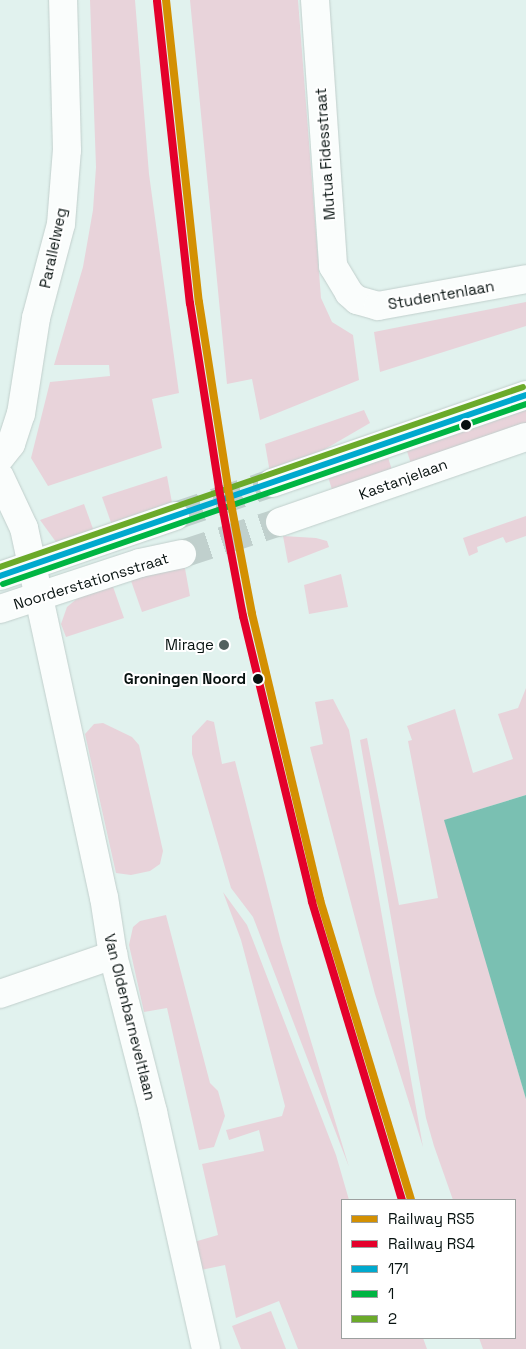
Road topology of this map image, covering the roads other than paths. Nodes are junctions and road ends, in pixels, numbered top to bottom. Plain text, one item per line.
1 (63, 0) edge
2 (315, 0) edge
3 (526, 279) edge
4 (357, 300) joint
5 (526, 395) edge
6 (526, 437) edge
7 (0, 458) edge
8 (0, 477) edge
9 (272, 482) tunnel mouth
10 (175, 516) tunnel mouth
11 (280, 522) tunnel mouth
12 (182, 554) tunnel mouth
13 (31, 566) junction
14 (0, 576) edge
15 (38, 597) junction
16 (0, 609) edge
17 (113, 955) junction
18 (0, 994) edge
19 (206, 1349) edge

1 - 7 street, Parallelweg
2 - 4 street, Mutua Fidesstraat
3 - 4 street, Studentenlaan
5 - 9 street
6 - 11 street, Kastanjelaan
8 - 13 street
10 - 13 street, Noorderstationsstraat
12 - 15 street, Noorderstationsstraat
13 - 14 street, Noorderstationsstraat
13 - 15 street, Van Oldenbarneveltlaan
15 - 16 street, Noorderstationsstraat
15 - 17 street, Van Oldenbarneveltlaan
17 - 18 street
17 - 19 street, Van Oldenbarneveltlaan

